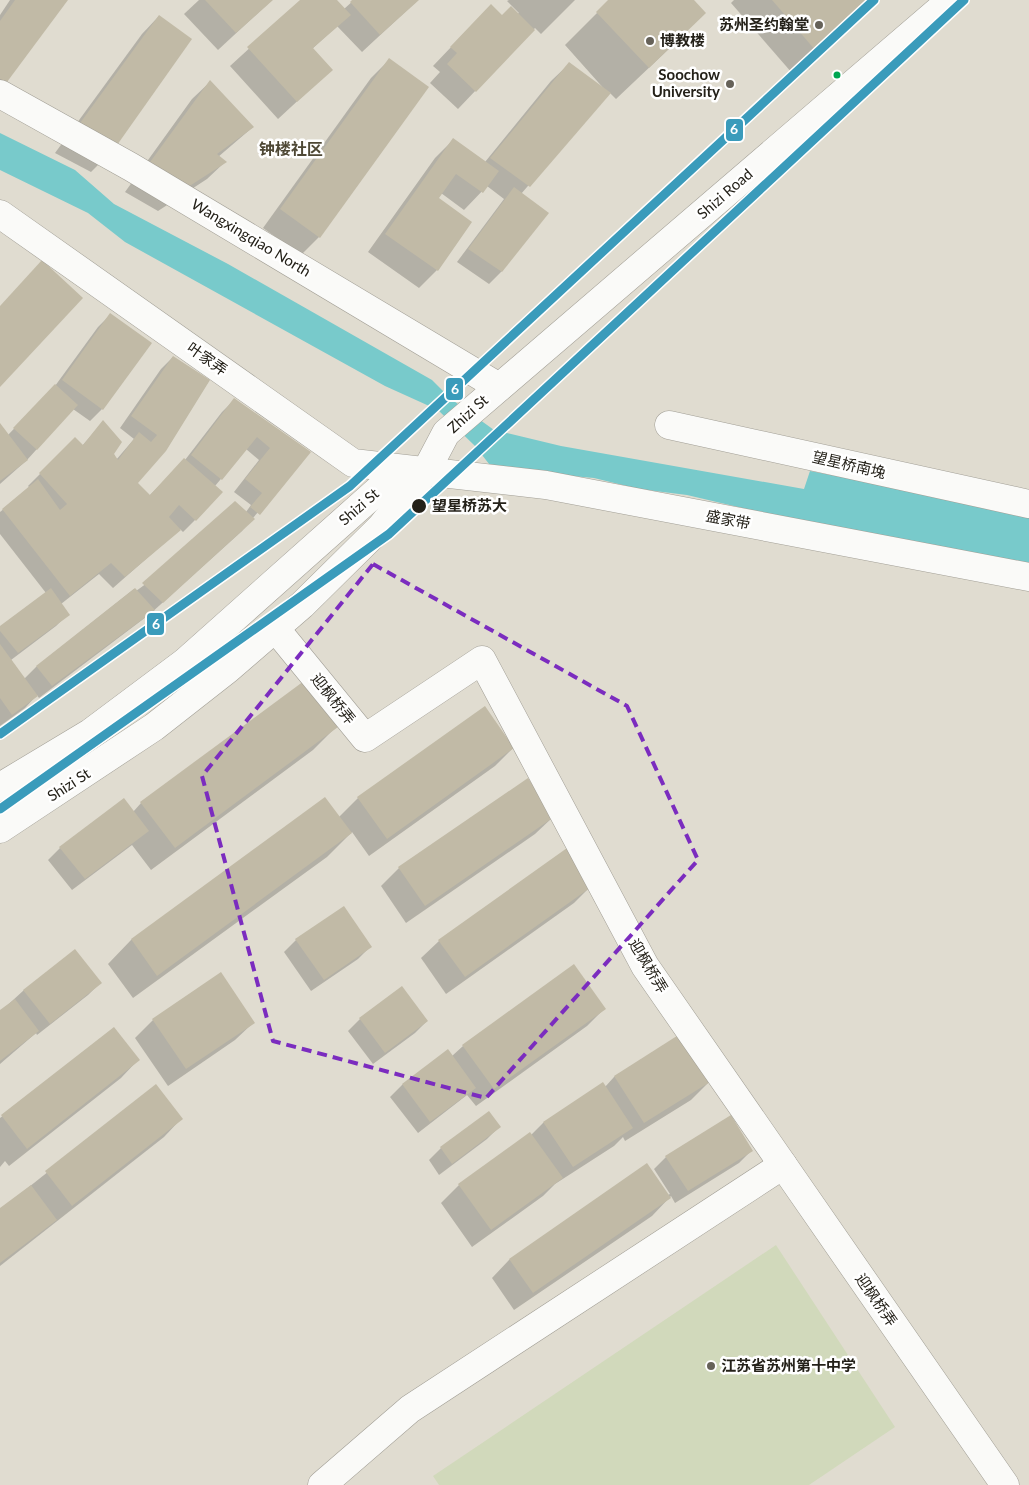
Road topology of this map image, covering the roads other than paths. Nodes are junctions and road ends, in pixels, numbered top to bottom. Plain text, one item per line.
1 (951, 0) edge
2 (0, 94) edge
3 (0, 214) edge
4 (489, 395) junction
5 (669, 425) dead end
6 (426, 471) junction
7 (1029, 504) edge
8 (1029, 577) edge
9 (275, 628) junction
10 (0, 787) edge
11 (0, 829) edge
12 (783, 1165) junction
13 (322, 1485) edge
14 (1005, 1485) edge

1 - 4 street, Shizi Road
2 - 4 street, Wangxingqiao North
3 - 6 street, 叶家弄
4 - 6 street, Zhizi St
5 - 7 street, 望星桥南堍
6 - 8 street, 盛家带
6 - 9 street, Shizi St
6 - 10 street, Shizi St
9 - 11 street, Shizi St
9 - 12 street, 迎枫桥弄
12 - 13 street
12 - 14 street, 迎枫桥弄

